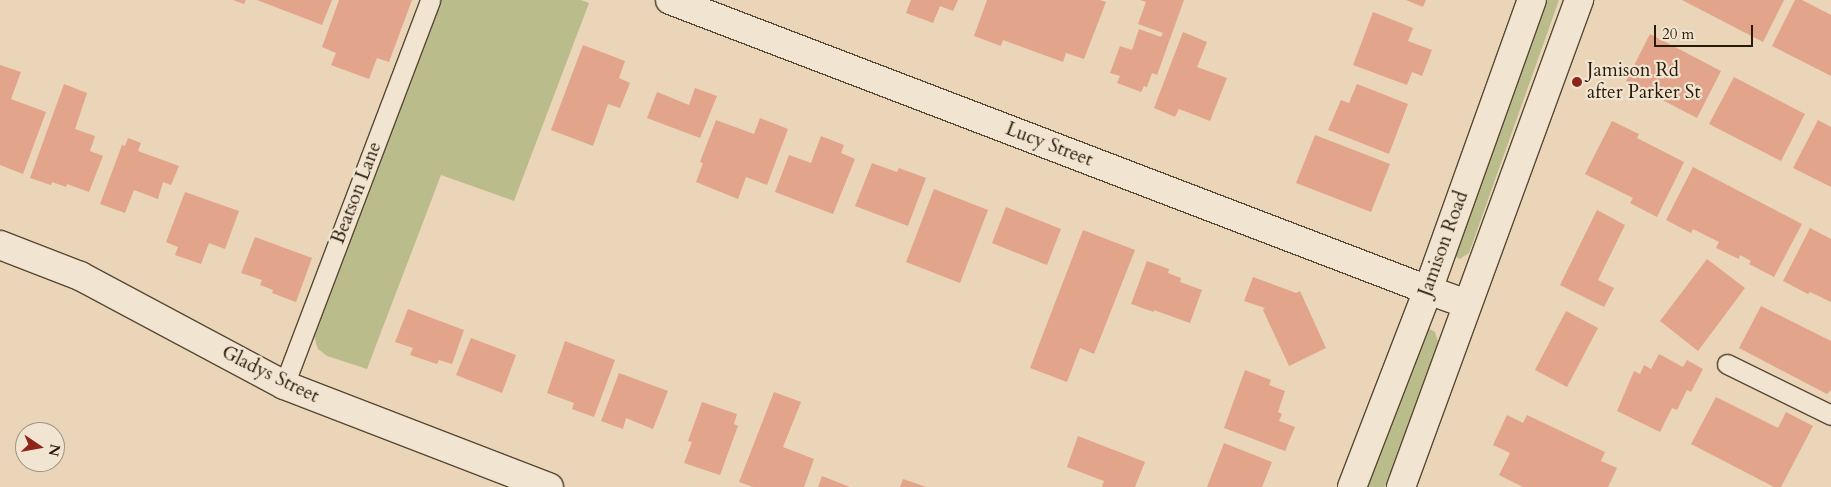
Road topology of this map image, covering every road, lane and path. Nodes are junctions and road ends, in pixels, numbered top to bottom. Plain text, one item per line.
1 (430, 0) edge
2 (670, 0) edge
3 (1532, 0) edge
4 (1579, 0) edge
5 (0, 245) edge
6 (1428, 290) junction
7 (1467, 304) junction
8 (1728, 364) dead end
9 (284, 385) junction
10 (1831, 415) edge
11 (549, 487) edge
12 (1352, 487) edge
13 (1401, 487) edge

1 - 9 lane, Beatson Lane
2 - 6 street, Lucy Street
3 - 6 street, Jamison Road
4 - 7 street
5 - 9 street, Gladys Street
6 - 7 street, Lucy Street
6 - 12 street, Jamison Road
7 - 13 street
8 - 10 lane
9 - 11 street, Gladys Street

